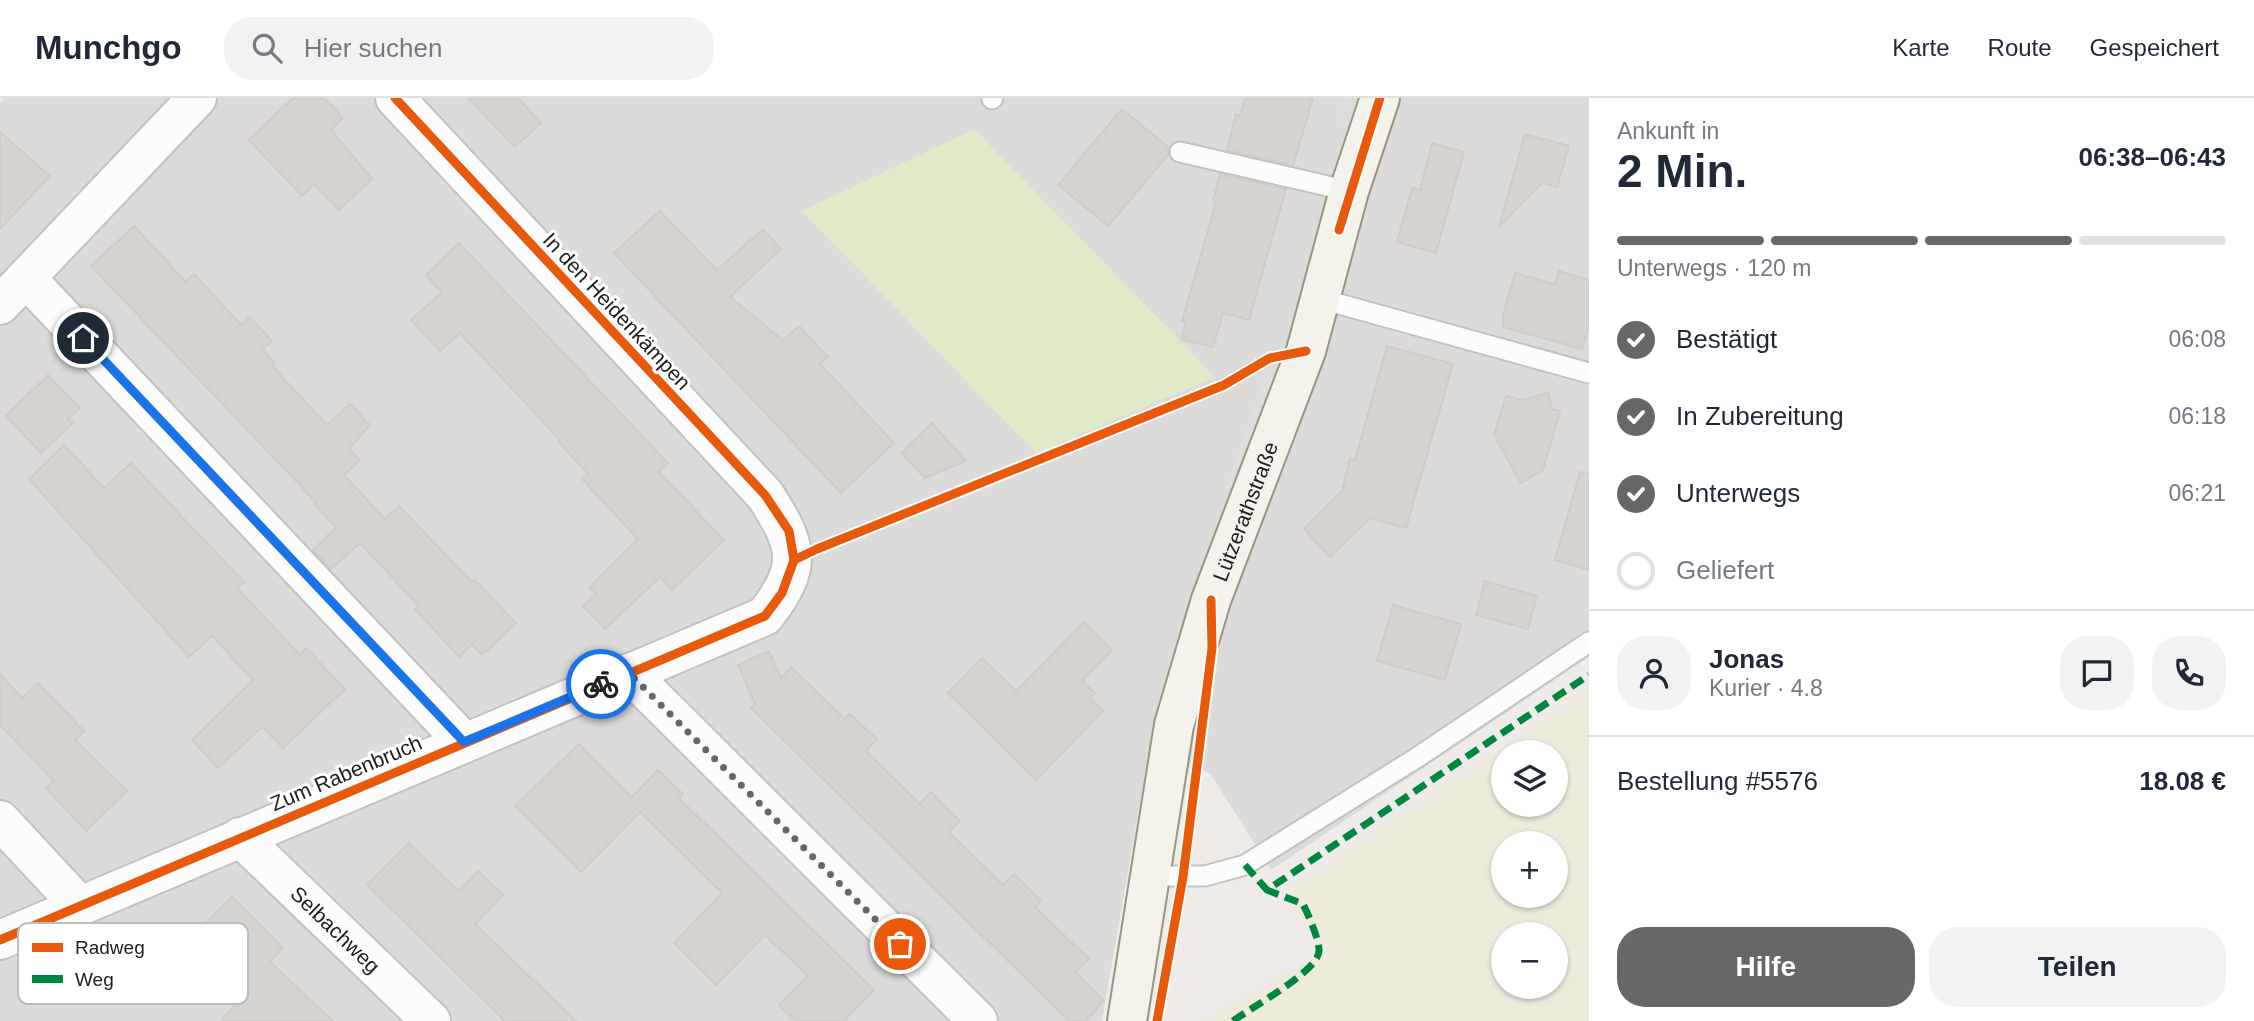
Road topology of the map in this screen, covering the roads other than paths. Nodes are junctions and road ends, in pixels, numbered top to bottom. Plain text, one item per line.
1 (197, 98) edge
2 (395, 98) edge
3 (1380, 98) edge
4 (1180, 152) dead end
5 (1349, 191) junction
6 (26, 278) junction
7 (1321, 299) junction
8 (0, 305) edge
9 (1589, 373) edge
10 (794, 560) joint
11 (1589, 642) edge
12 (629, 673) junction
13 (464, 742) junction
14 (0, 820) edge
15 (240, 837) junction
16 (1150, 876) junction
17 (79, 905) junction
18 (38, 923) edge
19 (18, 932) edge
20 (0, 940) edge
21 (431, 1021) edge
22 (978, 1021) edge
23 (1127, 1021) edge

1 - 6 street
2 - 10 street, In den Heidenkämpen
3 - 5 street, Lützerathstraße
4 - 5 lane
5 - 7 street, Lützerathstraße
6 - 8 street
6 - 13 street
7 - 9 lane
7 - 16 street, Lützerathstraße
10 - 12 street, Zum Rabenbruch
11 - 16 lane
12 - 13 street, Zum Rabenbruch
12 - 22 street
13 - 15 street, Zum Rabenbruch
14 - 17 street
15 - 17 street, Zum Rabenbruch
15 - 21 street, Selbachweg
16 - 23 street, Lützerathstraße
17 - 18 street, Zum Rabenbruch
19 - 20 street, Zum Rabenbruch

